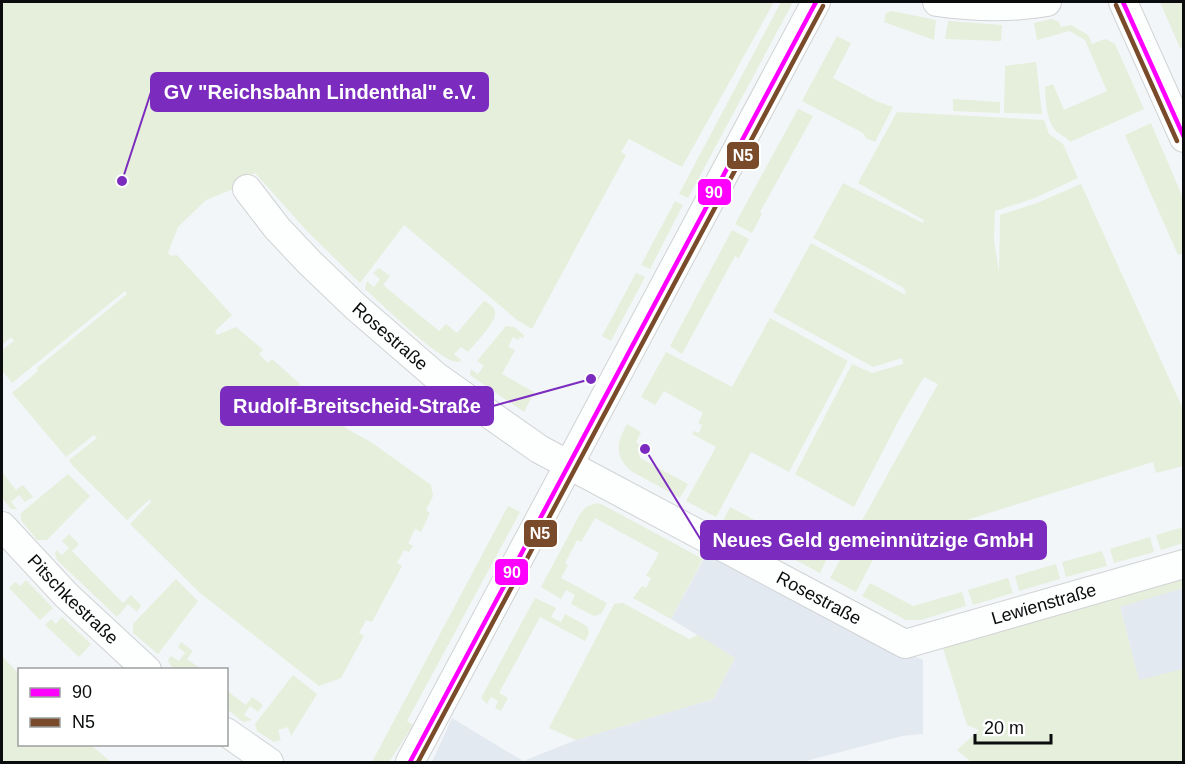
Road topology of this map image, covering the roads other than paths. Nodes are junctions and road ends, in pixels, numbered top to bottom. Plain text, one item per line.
1 (816, 2) edge
2 (937, 2) edge
3 (1047, 2) edge
4 (1123, 2) edge
5 (1184, 138) edge
6 (247, 189) dead end
7 (568, 464) junction
8 (2, 526) edge
9 (1184, 564) edge
10 (905, 644) joint
11 (146, 668) edge
12 (228, 733) edge
13 (269, 762) edge
14 (410, 762) edge

1 - 7 street
2 - 3 street
4 - 5 street
6 - 7 street, Rosestraße
7 - 10 street, Rosestraße
7 - 14 street
8 - 11 street, Pitschkestraße
9 - 10 street, Lewienstraße
12 - 13 street

